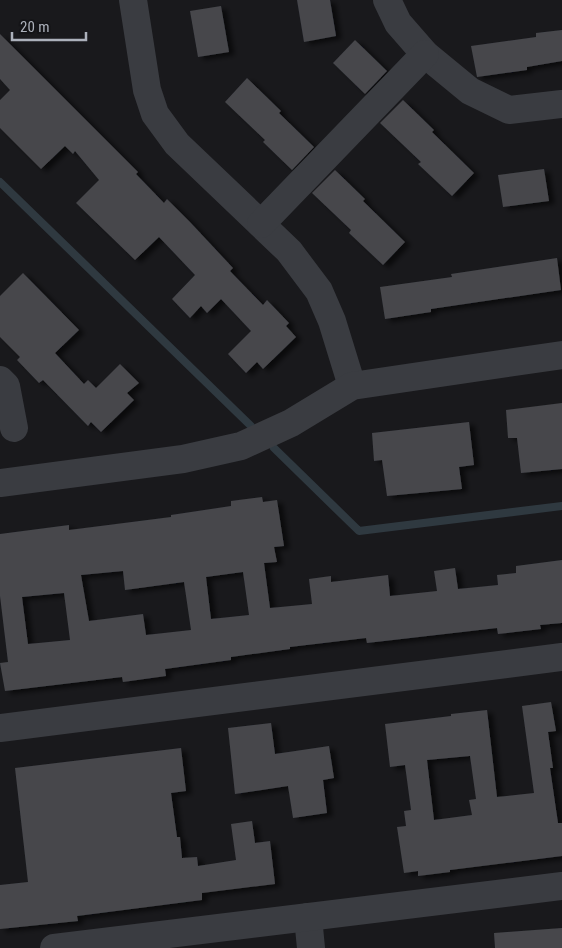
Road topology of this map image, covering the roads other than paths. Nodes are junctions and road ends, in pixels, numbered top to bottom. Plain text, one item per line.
1 (133, 0) edge
2 (387, 0) edge
3 (425, 54) junction
4 (562, 104) edge
5 (261, 224) junction
6 (562, 355) edge
7 (0, 380) edge
8 (352, 386) junction
9 (14, 428) dead end
10 (0, 483) edge
11 (562, 657) edge
12 (0, 728) edge
13 (562, 886) edge
14 (308, 917) junction
15 (54, 948) edge
16 (311, 948) edge

1 - 5 street
2 - 3 street
3 - 4 street
3 - 5 street
5 - 8 street
6 - 8 street
7 - 9 street
8 - 10 street
11 - 12 street
13 - 14 street
14 - 15 street
14 - 16 street

